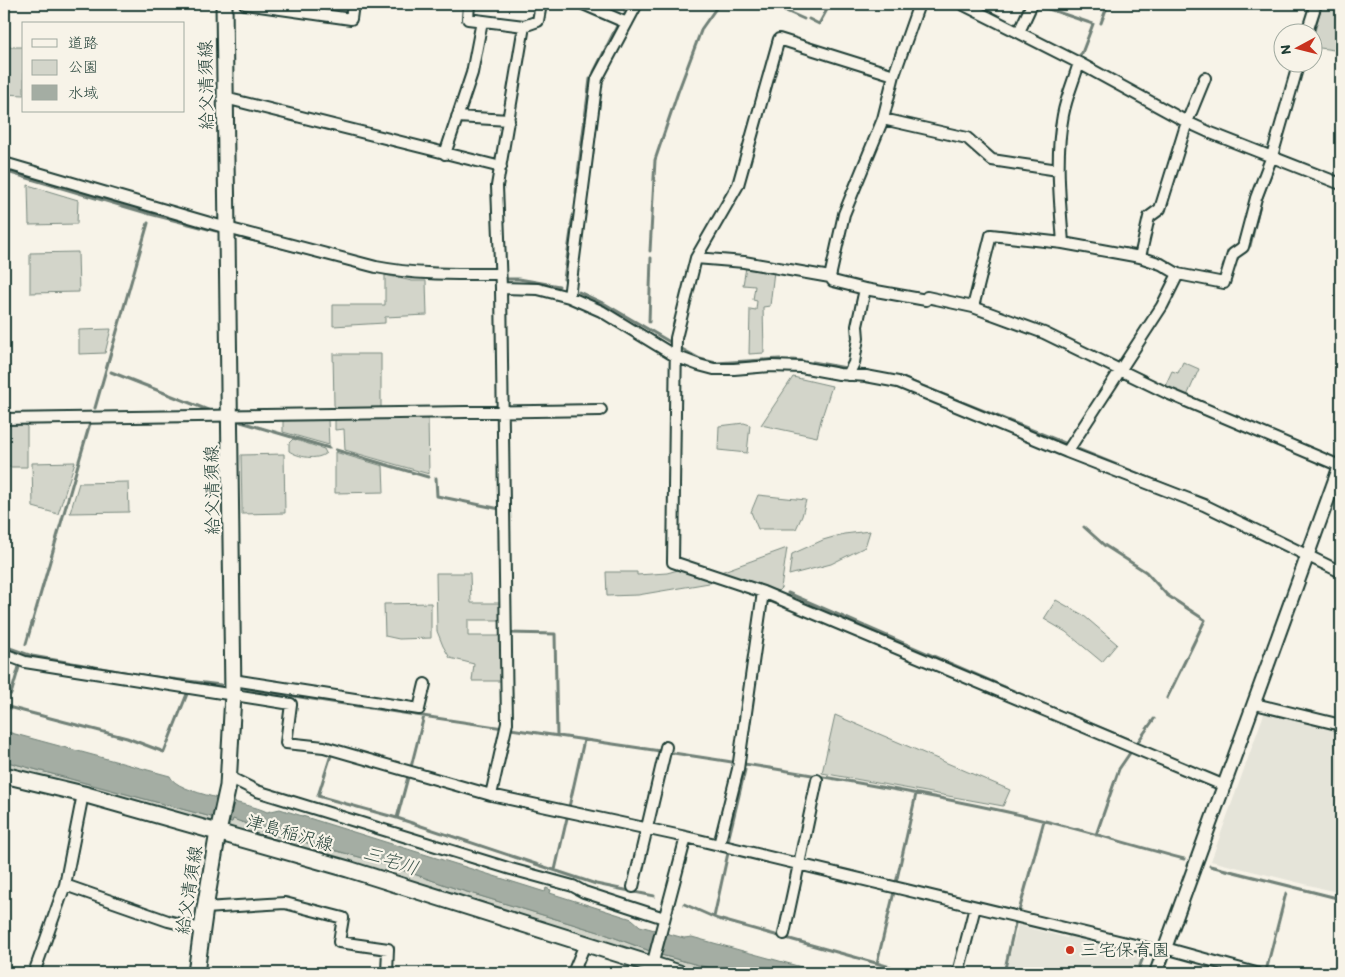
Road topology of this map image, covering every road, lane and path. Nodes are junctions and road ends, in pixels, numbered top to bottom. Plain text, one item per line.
1 (224, 4) edge
2 (245, 4) edge
3 (354, 4) edge
4 (469, 4) edge
5 (541, 4) edge
6 (583, 4) edge
7 (637, 4) edge
8 (918, 4) edge
9 (962, 4) edge
10 (1032, 4) edge
11 (1316, 4) edge
12 (482, 20) junction
13 (1311, 22) edge
14 (627, 23) junction
15 (524, 26) junction
16 (1019, 32) junction
17 (1079, 63) junction
18 (1296, 72) edge
19 (894, 75) junction
20 (1205, 78) dead end
21 (225, 98) junction
22 (457, 117) junction
23 (883, 119) junction
24 (508, 120) junction
25 (1187, 122) junction
26 (445, 154) junction
27 (1272, 156) junction
28 (4, 163) edge
29 (501, 168) junction
30 (1058, 170) junction
31 (1341, 184) edge
32 (227, 228) junction
33 (1062, 243) junction
34 (1140, 257) junction
35 (696, 258) junction
36 (500, 274) junction
37 (1178, 274) junction
38 (830, 277) junction
39 (501, 288) junction
40 (865, 289) junction
41 (569, 297) junction
42 (973, 307) junction
43 (675, 356) junction
44 (1121, 370) junction
45 (848, 375) junction
46 (601, 410) dead end
47 (502, 411) junction
48 (229, 415) junction
49 (4, 419) edge
50 (1067, 452) junction
51 (1341, 465) edge
52 (1308, 556) junction
53 (1341, 572) edge
54 (763, 592) junction
55 (4, 654) edge
56 (425, 684) dead end
57 (233, 687) junction
58 (1255, 704) junction
59 (1341, 725) edge
60 (665, 752) dead end
61 (4, 774) edge
62 (817, 780) dead end
63 (228, 782) junction
64 (1225, 786) junction
65 (84, 794) junction
66 (491, 795) junction
67 (647, 828) junction
68 (218, 832) junction
69 (686, 837) junction
70 (719, 845) junction
71 (800, 865) junction
72 (65, 885) junction
73 (633, 887) dead end
74 (975, 907) junction
75 (205, 908) junction
76 (664, 920) junction
77 (201, 929) junction
78 (784, 934) dead end
79 (585, 944) junction
80 (1164, 950) junction
81 (651, 969) edge
82 (34, 973) edge
83 (196, 973) edge
84 (388, 973) edge
85 (573, 973) edge
86 (678, 973) edge
87 (958, 973) edge
88 (1156, 973) edge
89 (1256, 973) edge

1 - 21 main road, 給父清須線
2 - 3 street
4 - 12 street
5 - 15 street
6 - 14 street
7 - 14 street
8 - 19 street
9 - 16 street
10 - 16 street
11 - 13 street
12 - 15 street
12 - 22 street
14 - 41 street
15 - 24 street
16 - 17 street
17 - 25 street
17 - 30 street
18 - 27 street
19 - 23 street
19 - 35 street
20 - 25 street
21 - 26 street
21 - 32 main road, 給父清須線
22 - 24 street
22 - 26 street
23 - 30 street
23 - 38 street
24 - 29 street
25 - 27 street
25 - 34 street
26 - 29 street
27 - 31 street
27 - 37 street
28 - 32 street
29 - 36 street
30 - 33 street
32 - 36 street
32 - 48 main road, 給父清須線
33 - 34 street
33 - 42 street
34 - 37 street
35 - 38 street
35 - 43 street
36 - 39 street
37 - 44 street
38 - 40 street
39 - 41 street
39 - 47 street
40 - 42 street
40 - 45 street
41 - 43 street
42 - 44 street
43 - 45 street
43 - 54 street
44 - 50 street
44 - 51 street
45 - 50 street
46 - 47 street
47 - 48 street
47 - 66 street
48 - 49 street
48 - 57 main road, 給父清須線
50 - 52 street
51 - 52 street
52 - 53 street
52 - 58 street
54 - 64 street
54 - 70 street
55 - 57 street
56 - 57 street
57 - 63 main road, 給父清須線
57 - 66 street
58 - 59 street
58 - 64 street
60 - 67 street
61 - 65 main road, 津島稲沢線
62 - 71 street
63 - 68 main road, 給父清須線
63 - 76 street
64 - 80 street
65 - 68 main road, 津島稲沢線
65 - 72 street
66 - 67 street
67 - 69 street
67 - 73 street
68 - 75 main road, 給父清須線
68 - 79 main road, 津島稲沢線
69 - 70 street
69 - 76 street
70 - 71 street
71 - 74 street
71 - 78 street
72 - 77 street
72 - 82 street
74 - 80 street
74 - 87 street
75 - 77 main road, 給父清須線
75 - 84 street
76 - 81 street
77 - 83 main road, 給父清須線
79 - 81 main road, 津島稲沢線
79 - 85 street
80 - 88 street
80 - 89 street
81 - 86 main road, 津島稲沢線

